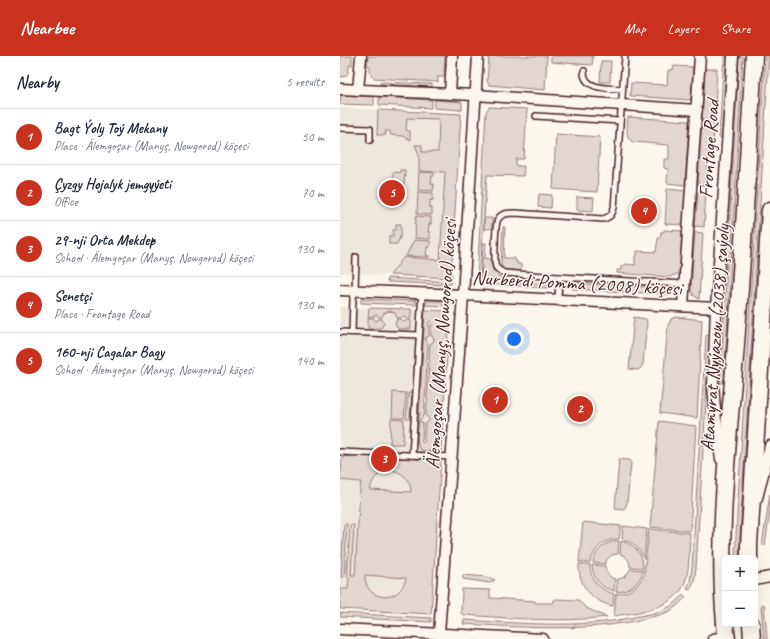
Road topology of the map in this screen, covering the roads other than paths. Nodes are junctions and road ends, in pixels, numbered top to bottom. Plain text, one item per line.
1 (360, 56) edge
2 (452, 56) edge
3 (478, 56) edge
4 (625, 56) edge
5 (700, 56) edge
6 (733, 56) edge
7 (754, 56) edge
8 (584, 71) dead end
9 (340, 89) edge
10 (622, 89) junction
11 (358, 90) junction
12 (450, 94) junction
13 (475, 95) junction
14 (621, 105) junction
15 (697, 110) junction
16 (536, 116) dead end
17 (620, 121) junction
18 (340, 128) edge
19 (370, 140) dead end
20 (770, 210) edge
21 (356, 257) dead end
22 (559, 277) junction
23 (684, 284) junction
24 (340, 290) edge
25 (355, 291) junction
26 (422, 293) junction
27 (463, 295) junction
28 (558, 300) junction
29 (683, 306) junction
30 (716, 308) junction
31 (340, 332) edge
32 (352, 332) junction
33 (419, 335) junction
34 (770, 446) edge
35 (340, 452) edge
36 (412, 455) junction
37 (452, 457) junction
38 (726, 483) junction
39 (751, 517) junction
40 (749, 555) edge
41 (770, 577) edge
42 (758, 579) edge
43 (751, 627) edge
44 (340, 629) edge
45 (723, 632) edge
46 (439, 634) junction
47 (543, 639) edge
48 (752, 639) edge

1 - 11 street
2 - 12 street
3 - 13 street, Älemgoşar (Manyş, Nowgorod) köçesi
4 - 10 lane
5 - 15 street
6 - 30 street, Frontage Road
7 - 38 main road, Atamyrat Nyýazow (2038) şaýoly
8 - 10 lane
9 - 11 street
10 - 14 lane
11 - 12 street
12 - 13 street
13 - 14 street
13 - 27 street, Älemgoşar (Manyş, Nowgorod) köçesi
14 - 15 street
14 - 17 lane
15 - 23 street
16 - 17 lane
17 - 22 lane
18 - 19 lane
20 - 39 main road
21 - 25 lane
22 - 23 lane
22 - 28 lane
23 - 29 street
24 - 25 street, Nurberdi Pomma (2008) köçesi
25 - 26 street, Nurberdi Pomma (2008) köçesi
25 - 32 lane
26 - 27 street, Nurberdi Pomma (2008) köçesi
26 - 33 lane
27 - 28 street, Nurberdi Pomma (2008) köçesi
27 - 37 street, Älemgoşar (Manyş, Nowgorod) köçesi
28 - 29 street, Nurberdi Pomma (2008) köçesi
29 - 30 street, Nurberdi Pomma (2008) köçesi
30 - 38 street, Frontage Road
31 - 32 lane
32 - 33 lane
33 - 36 lane
34 - 39 street
35 - 36 lane
36 - 37 lane
37 - 46 street, Älemgoşar (Manyş, Nowgorod) köçesi
38 - 45 main road, Atamyrat Nyýazow (2038) şaýoly
39 - 40 main road
41 - 42 street
43 - 48 main road
44 - 46 street
46 - 47 street

